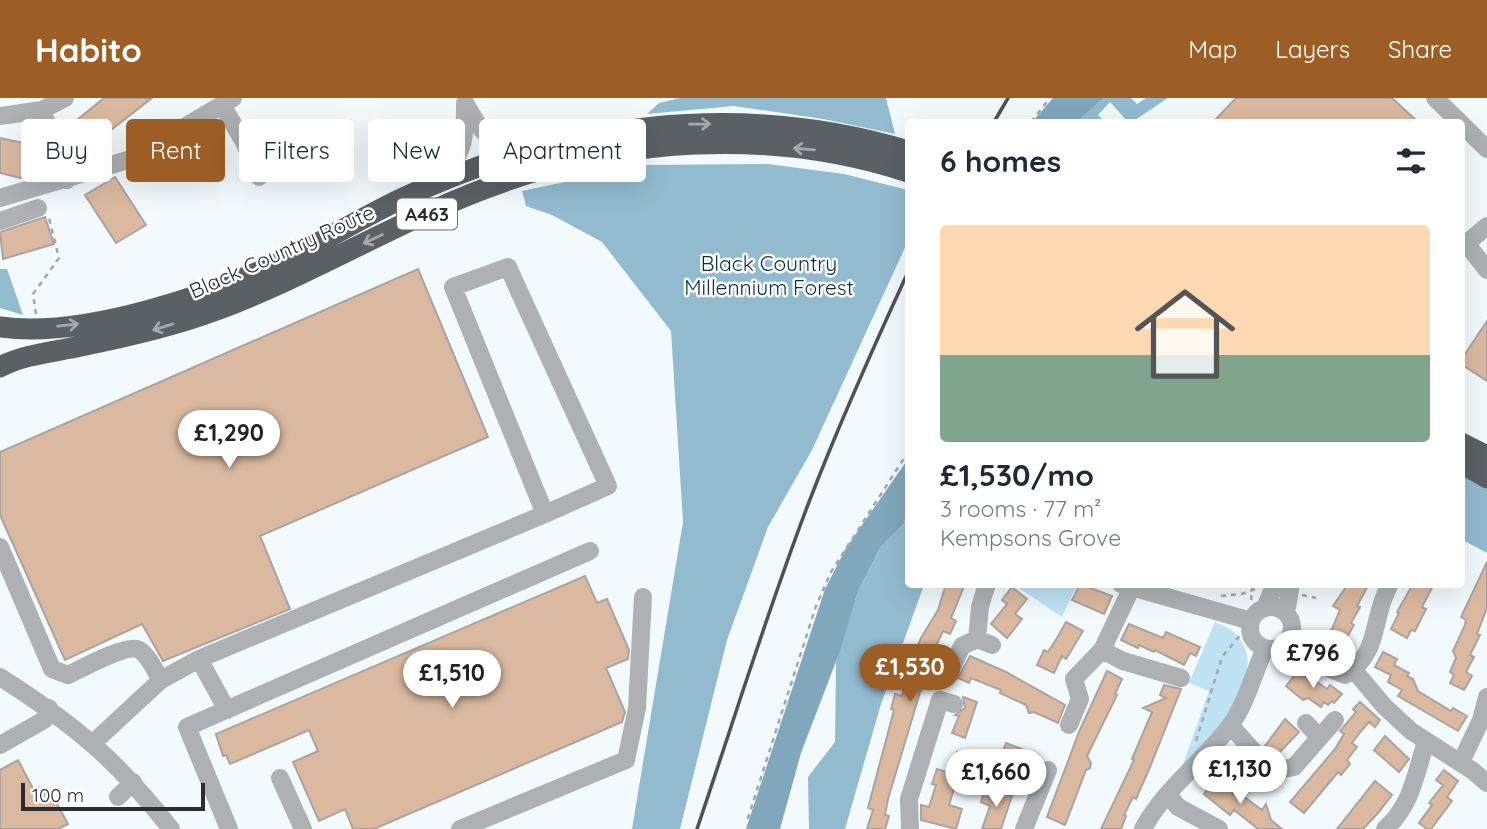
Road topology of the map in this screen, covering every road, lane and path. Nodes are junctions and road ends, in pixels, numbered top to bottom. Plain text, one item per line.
1 (65, 98) edge
2 (1050, 98) edge
3 (1435, 98) edge
4 (466, 100) edge
5 (227, 101) edge
6 (42, 110) junction
7 (0, 116) edge
8 (45, 119) edge
9 (1033, 119) edge
10 (1459, 119) edge
11 (1465, 124) edge
12 (479, 127) edge
13 (646, 128) edge
14 (239, 130) edge
15 (1484, 139) edge
16 (905, 150) edge
17 (112, 165) edge
18 (479, 169) edge
19 (905, 171) edge
20 (60, 182) edge
21 (432, 186) junction
22 (41, 187) junction
23 (8, 196) edge
24 (0, 221) edge
25 (1487, 226) edge
26 (1465, 245) edge
27 (1465, 247) edge
28 (1487, 270) edge
29 (36, 317) dead end
30 (0, 327) edge
31 (0, 367) edge
32 (1465, 445) edge
33 (1487, 456) edge
34 (905, 457) edge
35 (1465, 465) edge
36 (1487, 478) edge
37 (545, 513) junction
38 (0, 547) edge
39 (590, 551) dead end
40 (986, 588) edge
41 (1126, 588) edge
42 (1130, 588) edge
43 (1268, 588) edge
44 (1281, 588) edge
45 (1282, 588) edge
46 (1285, 588) edge
47 (1388, 588) edge
48 (1254, 589) junction
49 (643, 597) dead end
50 (1213, 597) dead end
51 (1316, 598) dead end
52 (1265, 608) junction
53 (1286, 613) junction
54 (1248, 621) junction
55 (1290, 635) junction
56 (1265, 648) junction
57 (1102, 650) junction
58 (199, 659) junction
59 (1312, 661) dead end
60 (952, 667) dead end
61 (1353, 668) junction
62 (0, 677) edge
63 (1181, 678) dead end
64 (161, 680) junction
65 (1487, 697) edge
66 (954, 704) dead end
67 (49, 708) junction
68 (227, 710) junction
69 (1335, 720) dead end
70 (1306, 723) dead end
71 (1069, 725) dead end
72 (1230, 726) junction
73 (1319, 737) junction
74 (1196, 741) dead end
75 (1426, 742) junction
76 (93, 743) junction
77 (0, 745) edge
78 (1461, 762) junction
79 (1048, 770) dead end
80 (280, 778) dead end
81 (1019, 780) dead end
82 (133, 782) junction
83 (1487, 783) edge
84 (1039, 788) junction
85 (1168, 794) junction
86 (118, 797) dead end
87 (1399, 816) junction
88 (171, 829) edge
89 (229, 829) edge
90 (303, 829) edge
91 (460, 829) edge
92 (748, 829) edge
93 (910, 829) edge
94 (1024, 829) edge
95 (1143, 829) edge
96 (1219, 829) edge
97 (1385, 829) edge
98 (1413, 829) edge

1 - 6 street
2 - 9 path
3 - 10 street
4 - 12 street
4 - 21 street
5 - 14 street
5 - 17 street
6 - 7 street
6 - 8 street
11 - 15 street
13 -> 16 highway, Black Country Route / A463
18 - 21 highway, Black Country Route / A463
19 -> 31 highway, Black Country Route / A463
20 - 22 street
30 -> 21 highway, Black Country Route / A463
22 - 23 street
22 - 29 path
23 - 24 street
25 - 26 street
27 - 28 street
32 - 33 highway
34 - 92 path
35 - 36 highway
37 - 37 street
37 - 58 street
38 - 64 street
39 - 68 street
40 - 60 street
41 - 57 street
42 - 54 street
43 - 48 path
44 - 52 street
45 - 53 street
46 - 51 path
47 - 61 street
48 - 50 path
48 - 54 path
49 - 91 street
52 - 53 street
52 - 54 street
53 - 55 street
54 - 56 street
54 - 74 path
55 - 56 street
55 - 61 street
56 - 72 street
57 - 63 street
57 - 71 street
58 - 64 street
58 - 68 street
59 - 61 street
61 - 75 street
62 - 67 street
64 - 76 street
65 - 78 street
66 - 93 street
67 - 76 street
67 - 77 street
68 - 89 street
69 - 73 street
70 - 73 street
72 - 73 street
72 - 85 street
75 - 78 street
75 - 87 street
76 - 82 street
78 - 83 street
79 - 84 street
80 - 90 street
81 - 84 street
82 - 86 street
82 - 88 street
84 - 94 street
85 - 95 street
85 - 96 street
87 - 97 street
87 - 98 street

